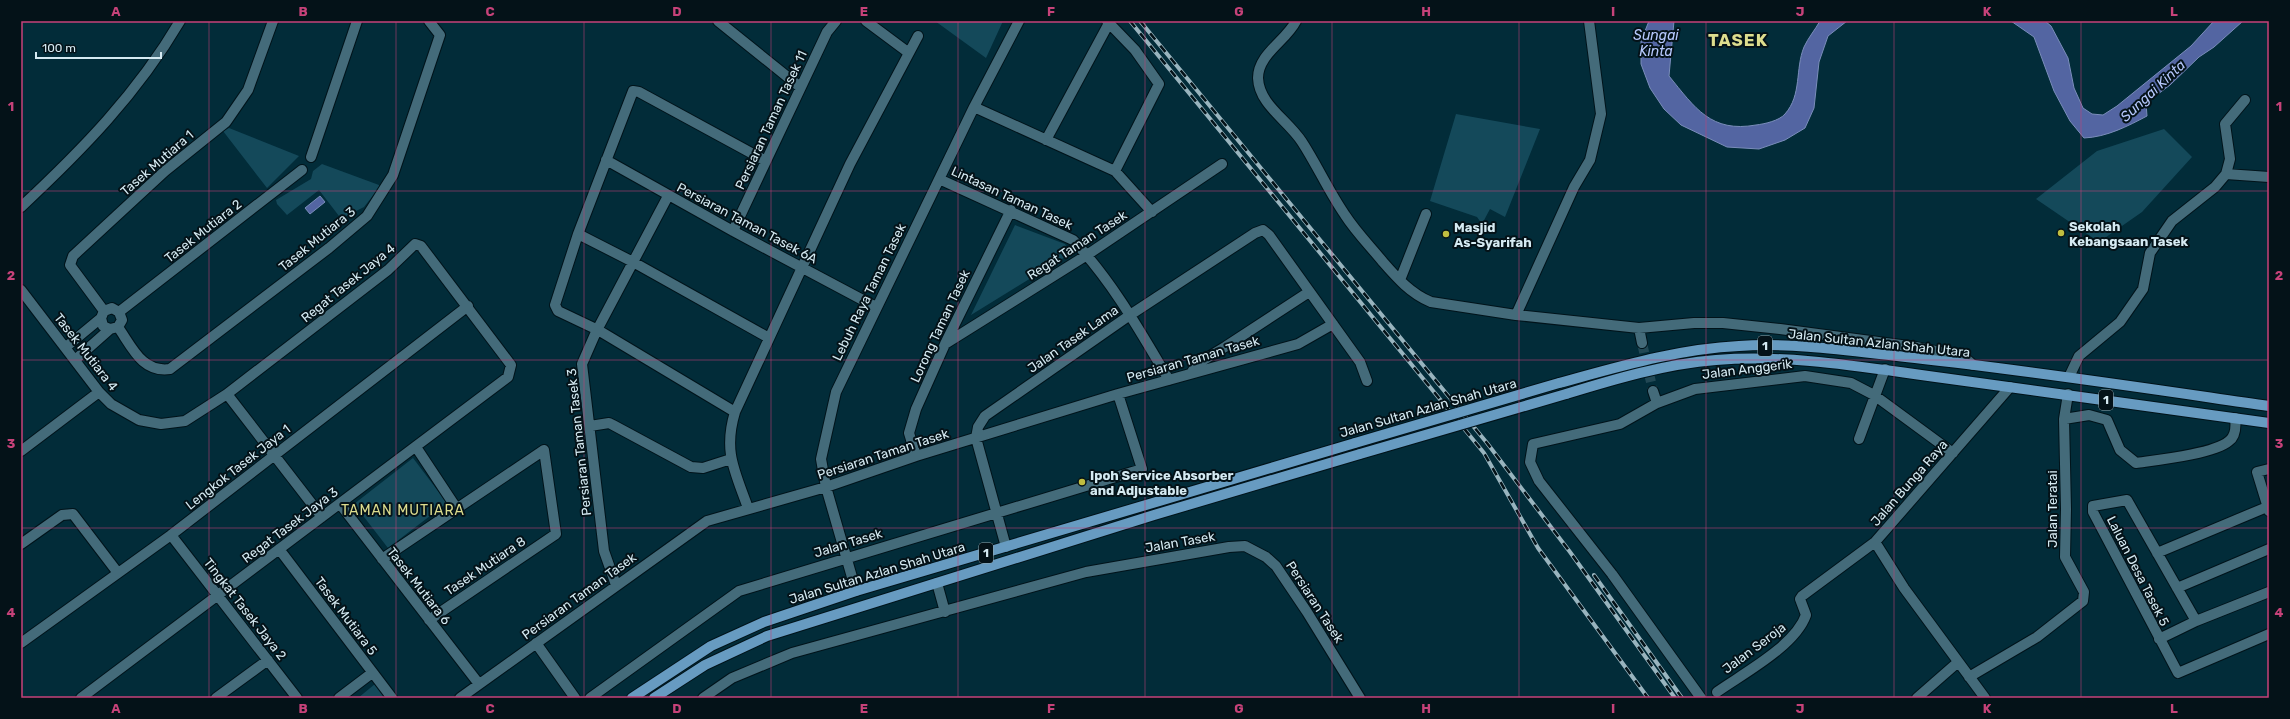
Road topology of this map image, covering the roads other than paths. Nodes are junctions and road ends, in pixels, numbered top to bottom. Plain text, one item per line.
1 (180, 21) edge
2 (273, 21) edge
3 (357, 21) edge
4 (428, 21) edge
5 (836, 21) edge
6 (866, 21) edge
7 (1019, 21) edge
8 (1296, 21) edge
9 (1589, 21) edge
10 (718, 22) edge
11 (1108, 22) edge
12 (918, 36) dead end
13 (909, 53) junction
14 (800, 87) junction
15 (2245, 100) dead end
16 (974, 107) junction
17 (1046, 140) junction
18 (311, 157) dead end
19 (606, 160) junction
20 (766, 161) junction
21 (1222, 164) dead end
22 (302, 170) dead end
23 (1115, 171) junction
24 (2226, 174) junction
25 (2269, 177) edge
26 (939, 179) junction
27 (668, 196) junction
28 (21, 207) edge
29 (1010, 210) junction
30 (1152, 212) junction
31 (1426, 214) dead end
32 (733, 231) junction
33 (578, 234) junction
34 (1087, 255) junction
35 (633, 262) junction
36 (802, 268) junction
37 (1400, 280) junction
38 (21, 290) edge
39 (1309, 292) junction
40 (468, 306) junction
41 (876, 307) junction
42 (119, 312) junction
43 (102, 314) junction
44 (1130, 315) junction
45 (1516, 315) junction
46 (1333, 324) junction
47 (114, 328) junction
48 (1639, 328) junction
49 (598, 330) junction
50 (770, 338) junction
51 (1642, 343) tunnel mouth
52 (945, 344) junction
53 (66, 347) junction
54 (1225, 347) junction
55 (1922, 348) junction
56 (1904, 357) junction
57 (75, 360) junction
58 (1227, 362) junction
59 (1973, 365) junction
60 (1885, 369) junction
61 (511, 370) joint
62 (1192, 372) junction
63 (2069, 377) junction
64 (1169, 380) junction
65 (1367, 381) dead end
66 (2010, 387) junction
67 (1653, 391) tunnel mouth
68 (99, 392) junction
69 (227, 394) junction
70 (1118, 394) junction
71 (2068, 394) junction
72 (1874, 395) junction
73 (1657, 403) junction
74 (2269, 406) edge
75 (735, 412) junction
76 (2235, 418) junction
77 (2064, 419) junction
78 (2269, 423) edge
79 (590, 426) junction
80 (976, 438) junction
81 (1859, 439) dead end
82 (416, 447) junction
83 (21, 451) edge
84 (1953, 453) junction
85 (275, 455) junction
86 (916, 456) junction
87 (731, 459) junction
88 (2269, 469) edge
89 (826, 487) junction
90 (340, 504) junction
91 (748, 508) junction
92 (457, 509) junction
93 (2268, 509) edge
94 (996, 513) junction
95 (322, 517) junction
96 (171, 535) junction
97 (1875, 542) junction
98 (21, 544) edge
99 (1006, 547) junction
100 (1229, 547) joint
101 (279, 549) junction
102 (2269, 549) edge
103 (2157, 553) junction
104 (846, 557) junction
105 (382, 560) junction
106 (118, 573) junction
107 (937, 583) junction
108 (616, 585) junction
109 (2177, 588) junction
110 (856, 591) junction
111 (2269, 592) edge
112 (218, 595) junction
113 (946, 612) junction
114 (430, 620) junction
115 (2196, 620) junction
116 (2269, 634) edge
117 (2159, 639) junction
118 (21, 643) edge
119 (536, 643) junction
120 (268, 660) junction
121 (1957, 663) junction
122 (372, 673) junction
123 (1969, 677) junction
124 (478, 684) junction
125 (1717, 692) dead end
126 (81, 698) edge
127 (216, 698) edge
128 (297, 698) edge
129 (339, 698) edge
130 (392, 698) edge
131 (460, 698) edge
132 (575, 698) edge
133 (590, 698) edge
134 (632, 698) edge
135 (654, 698) edge
136 (703, 698) edge
137 (1360, 698) edge
138 (1701, 698) edge
139 (1917, 698) edge
140 (1986, 698) edge

1 - 28 street
2 - 43 street, Tasek Mutiara 1
3 - 18 street
4 - 47 street, Tasek Mutiara 3
5 - 14 street, Persiaran Taman Tasek 11
6 - 13 street
7 - 16 street, Lebuh Raya Taman Tasek
8 - 37 street
9 - 45 street
10 - 14 street
11 - 17 street
11 - 23 street
12 - 13 street
13 - 36 street
14 - 20 street, Persiaran Taman Tasek 11
15 - 24 street
16 - 17 street
16 - 26 street, Lebuh Raya Taman Tasek
17 - 23 street
19 - 20 street
19 - 27 street, Persiaran Taman Tasek 6A
19 - 33 street
20 - 32 street, Persiaran Taman Tasek 11
21 - 30 street, Regat Taman Tasek
22 - 42 street, Tasek Mutiara 2
23 - 30 street
24 - 25 street
24 - 63 street
26 - 29 street, Lintasan Taman Tasek
26 - 41 street, Lebuh Raya Taman Tasek
27 - 32 street, Persiaran Taman Tasek 6A
27 - 35 street, Persiaran Taman Tasek 3
29 - 34 street, Lintasan Taman Tasek
29 - 52 street, Lorong Taman Tasek
30 - 34 street, Regat Taman Tasek
31 - 37 street
32 - 36 street, Persiaran Taman Tasek 6A
33 - 35 street
33 - 49 street
34 - 44 street, Lintasan Taman Tasek
34 - 52 street, Regat Taman Tasek
35 - 49 street, Persiaran Taman Tasek 3
35 - 50 street
36 - 41 street, Persiaran Taman Tasek 6A
36 - 50 street
37 - 45 street
38 - 53 street, Tasek Mutiara 4
39 - 44 street, Jalan Tasek Lama
39 - 46 street
39 - 54 street
40 - 61 street, Regat Tasek Jaya 4
40 - 69 street, Regat Tasek Jaya 4
40 - 85 street, Lengkok Tasek Jaya 1
41 - 89 street, Lebuh Raya Taman Tasek
42 - 43 street
42 - 47 street
43 - 47 street
43 - 53 street
44 - 64 street, Lintasan Taman Tasek
44 - 80 street, Jalan Tasek Lama
45 - 48 street
46 - 58 street, Persiaran Taman Tasek
46 - 65 street
47 - 57 street
48 - 51 street
48 - 55 street
49 - 75 street
49 - 79 street, Persiaran Taman Tasek 3
50 - 75 street
52 - 86 street, Lorong Taman Tasek
53 - 57 street, Tasek Mutiara 4
54 - 58 street
54 - 62 street
55 - 56 street
55 - 59 street
56 - 59 main road, Jalan Sultan Azlan Shah Utara / 1
56 - 99 main road, Jalan Sultan Azlan Shah Utara / 1, bridge
57 - 68 street, Tasek Mutiara 4
58 - 62 street, Persiaran Taman Tasek
59 - 63 main road, Jalan Sultan Azlan Shah Utara / 1
60 - 66 main road, Jalan Sultan Azlan Shah Utara / 1
60 - 72 street
60 - 107 main road, Jalan Sultan Azlan Shah Utara / 1, bridge
61 - 82 street, Regat Tasek Jaya 3
62 - 64 street, Persiaran Taman Tasek
63 - 74 main road, Jalan Sultan Azlan Shah Utara / 1
64 - 70 street, Persiaran Taman Tasek
66 - 71 main road, Jalan Sultan Azlan Shah Utara / 1
66 - 84 street, Jalan Bunga Raya
67 - 73 street
68 - 69 street, Tasek Mutiara 4
68 - 83 street
69 - 85 street
70 - 80 street, Persiaran Taman Tasek
70 - 94 street, Jalan Tasek
71 - 76 main road, Jalan Sultan Azlan Shah Utara / 1
71 - 77 street, Jalan Teratai
72 - 73 street, Jalan Anggerik
72 - 81 street
72 - 84 street, Jalan Anggerik
73 - 138 street, Jalan Anggerik
75 - 87 street
76 - 77 street
76 - 78 main road, Jalan Sultan Azlan Shah Utara / 1
77 - 123 street, Jalan Teratai
79 - 87 street
79 - 108 street, Persiaran Taman Tasek 3
80 - 86 street, Persiaran Taman Tasek
80 - 94 street
82 - 90 street, Regat Tasek Jaya 3
82 - 92 street
84 - 97 street, Jalan Bunga Raya
85 - 95 street
85 - 96 street, Lengkok Tasek Jaya 1
86 - 89 street, Persiaran Taman Tasek
87 - 91 street
88 - 93 street
89 - 91 street, Persiaran Taman Tasek
89 - 104 street, Lebuh Raya Taman Tasek
90 - 95 street, Regat Tasek Jaya 3
90 - 105 street, Tasek Mutiara 6
91 - 108 street, Persiaran Taman Tasek
92 - 105 street
92 - 114 street, Tasek Mutiara 8
93 - 103 street
94 - 99 street
94 - 104 street, Jalan Tasek
95 - 101 street, Regat Tasek Jaya 3
96 - 106 street, Lengkok Tasek Jaya 1
96 - 112 street, Tingkat Tasek Jaya 2
97 - 121 street, Jalan Bunga Raya
97 - 125 street, Jalan Seroja
98 - 106 street
99 - 110 main road, Jalan Sultan Azlan Shah Utara / 1
100 - 113 street, Jalan Tasek
100 - 137 street, Persiaran Tasek
101 - 112 street, Regat Tasek Jaya 3
101 - 122 street, Tasek Mutiara 5
102 - 109 street
103 - 109 street, Laluan Desa Tasek 5
103 - 117 street, Laluan Desa Tasek 5
104 - 110 street, Lebuh Raya Taman Tasek
104 - 133 street, Jalan Tasek
105 - 114 street, Tasek Mutiara 6
106 - 118 street, Lengkok Tasek Jaya 1
107 - 113 street
107 - 135 main road, Jalan Sultan Azlan Shah Utara / 1
108 - 119 street, Persiaran Taman Tasek
109 - 115 street, Laluan Desa Tasek 5
110 - 134 main road, Jalan Sultan Azlan Shah Utara / 1
111 - 115 street
112 - 120 street, Tingkat Tasek Jaya 2
112 - 126 street, Regat Tasek Jaya 3
113 - 136 street, Jalan Tasek
114 - 124 street, Tasek Mutiara 6
115 - 117 street
116 - 117 street, Laluan Desa Tasek 5
119 - 124 street, Persiaran Taman Tasek
119 - 132 street
120 - 127 street
120 - 128 street, Tingkat Tasek Jaya 2
121 - 123 street, Jalan Bunga Raya
121 - 139 street
122 - 129 street
122 - 130 street, Tasek Mutiara 5
123 - 140 street, Jalan Bunga Raya
124 - 131 street, Persiaran Taman Tasek

